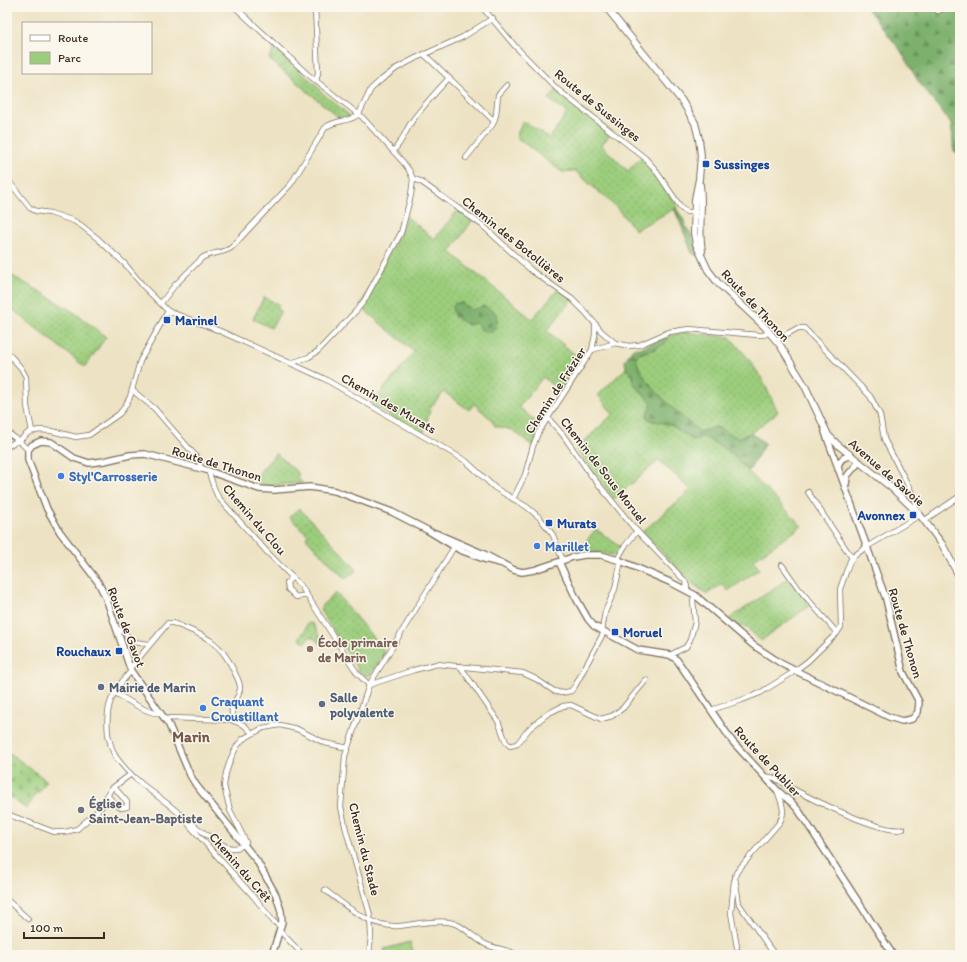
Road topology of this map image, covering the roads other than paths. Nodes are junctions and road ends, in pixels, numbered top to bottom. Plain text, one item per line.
1 (235, 7) edge
2 (314, 7) edge
3 (482, 7) edge
4 (606, 7) edge
5 (947, 7) edge
6 (938, 11) dead end
7 (493, 18) junction
8 (424, 54) junction
9 (449, 78) junction
10 (316, 81) junction
11 (507, 85) dead end
12 (359, 114) junction
13 (494, 121) junction
14 (394, 151) junction
15 (466, 158) dead end
16 (7, 179) edge
17 (413, 179) junction
18 (697, 213) junction
19 (160, 303) junction
20 (168, 311) junction
21 (595, 325) junction
22 (769, 332) junction
23 (776, 340) junction
24 (615, 343) junction
25 (592, 350) junction
26 (7, 352) edge
27 (290, 363) junction
28 (132, 390) junction
29 (548, 418) junction
30 (823, 426) junction
31 (32, 431) junction
32 (7, 432) edge
33 (20, 440) junction
34 (7, 447) edge
35 (28, 450) junction
36 (852, 456) junction
37 (859, 462) junction
38 (202, 469) junction
39 (838, 469) junction
40 (208, 470) junction
41 (846, 488) junction
42 (808, 492) dead end
43 (960, 496) edge
44 (513, 499) junction
45 (915, 510) junction
46 (920, 514) junction
47 (925, 520) junction
48 (637, 531) junction
49 (455, 545) junction
50 (868, 547) junction
51 (852, 558) junction
52 (619, 560) junction
53 (561, 561) junction
54 (782, 565) dead end
55 (292, 577) junction
56 (960, 578) edge
57 (687, 590) junction
58 (307, 595) junction
59 (696, 595) junction
60 (116, 628) junction
61 (603, 631) junction
62 (837, 633) junction
63 (149, 644) junction
64 (670, 655) junction
65 (460, 666) junction
66 (130, 669) junction
67 (794, 671) junction
68 (646, 680) dead end
69 (369, 685) junction
70 (114, 692) junction
71 (711, 710) junction
72 (161, 713) junction
73 (166, 720) junction
74 (234, 721) junction
75 (252, 733) junction
76 (348, 748) junction
77 (131, 774) junction
78 (765, 776) junction
79 (114, 787) junction
80 (777, 790) junction
81 (107, 795) junction
82 (7, 814) edge
83 (187, 819) junction
84 (903, 829) dead end
85 (244, 845) junction
86 (736, 873) junction
87 (325, 890) dead end
88 (7, 900) edge
89 (28, 918) dead end
90 (371, 920) junction
91 (280, 929) junction
92 (737, 947) dead end
93 (272, 955) edge
94 (303, 955) edge
95 (369, 955) edge
96 (517, 955) edge
97 (775, 955) edge
98 (893, 955) edge

1 - 10 street
2 - 10 street
3 - 7 street, Route de Sussinges
4 - 18 main road, Route de Thonon
5 - 6 street
7 - 8 street
7 - 18 street, Route de Sussinges
8 - 9 street
8 - 12 street
9 - 13 street
9 - 14 street
10 - 12 street
11 - 13 street
12 - 14 street
12 - 19 street
13 - 15 street
14 - 17 street
16 - 19 street
17 - 21 street, Chemin des Botollières
17 - 27 street
18 - 22 main road, Route de Thonon
19 - 20 street
20 - 27 street, Chemin des Murats
20 - 28 street
21 - 24 street, Chemin des Botollières
21 - 25 street
22 - 23 main road, Route de Thonon
22 - 24 street, Chemin de Frézier
23 - 30 main road, Route de Thonon
23 - 45 street
24 - 25 street, Chemin de Frézier
25 - 29 street, Chemin de Frézier
26 - 31 street
27 - 44 street, Chemin des Murats
28 - 31 street
28 - 38 street
29 - 44 street, Chemin de Frézier
29 - 48 street, Chemin de Sous Moruel
30 - 36 main road, Avenue de Savoie
30 - 39 street, Route de Thonon
31 - 33 street
32 - 33 street
33 - 34 street
33 - 35 street
35 - 38 street, Route de Thonon
35 - 60 street, Route de Gavot
36 - 37 main road, Avenue de Savoie
36 - 39 street
37 - 41 street
37 - 45 main road, Avenue de Savoie
38 - 40 street, Route de Thonon
39 - 41 street, Route de Thonon
40 - 49 street, Route de Thonon
40 - 55 street, Chemin du Clou
41 - 50 street, Route de Thonon
42 - 51 street
43 - 47 street
44 - 53 street, Chemin des Murats
45 - 46 main road, Avenue de Savoie
46 - 47 main road, Avenue de Savoie
46 - 50 street
47 - 56 main road, Avenue de Savoie
48 - 52 street
48 - 57 street, Chemin de Sous Moruel
49 - 53 street, Route de Thonon
49 - 69 street, Chemin du Stade
50 - 51 street
50 - 67 street, Route de Thonon
51 - 62 street
52 - 53 street, Route de Thonon
52 - 57 street, Route de Thonon
52 - 61 street
53 - 61 street
54 - 62 street
55 - 58 street, Chemin du Clou
55 - 58 street
57 - 59 street, Route de Thonon
58 - 69 street, Chemin du Clou
59 - 64 street
59 - 67 street, Route de Thonon
60 - 63 street
60 - 66 street, Route de Gavot
61 - 64 street
61 - 65 street
62 - 67 street
63 - 66 street
63 - 74 street
64 - 71 street, Route de Publier
65 - 68 street
65 - 69 street
66 - 70 street
66 - 72 street, Route de Gavot
67 - 71 street
69 - 76 street, Chemin du Stade
70 - 72 street
70 - 77 street, Chemin du Crêt
71 - 78 street, Route de Publier
72 - 73 street, Route de Gavot
73 - 74 street
73 - 85 street, Route de Gavot
74 - 75 street
75 - 76 street
75 - 85 street
76 - 90 street, Chemin du Stade
77 - 79 street
77 - 83 street, Chemin du Crêt
78 - 80 street, Route de Publier
78 - 84 street
79 - 81 street
79 - 81 street
80 - 86 street
80 - 98 street, Route de Publier
81 - 82 street
83 - 85 street
83 - 91 street, Chemin du Crêt
85 - 91 street, Route de Gavot
86 - 92 street
86 - 97 street
87 - 90 street
88 - 89 street
90 - 95 street, Chemin du Stade
90 - 96 street
91 - 93 street, Route de Gavot
91 - 94 street, Chemin du Crêt

